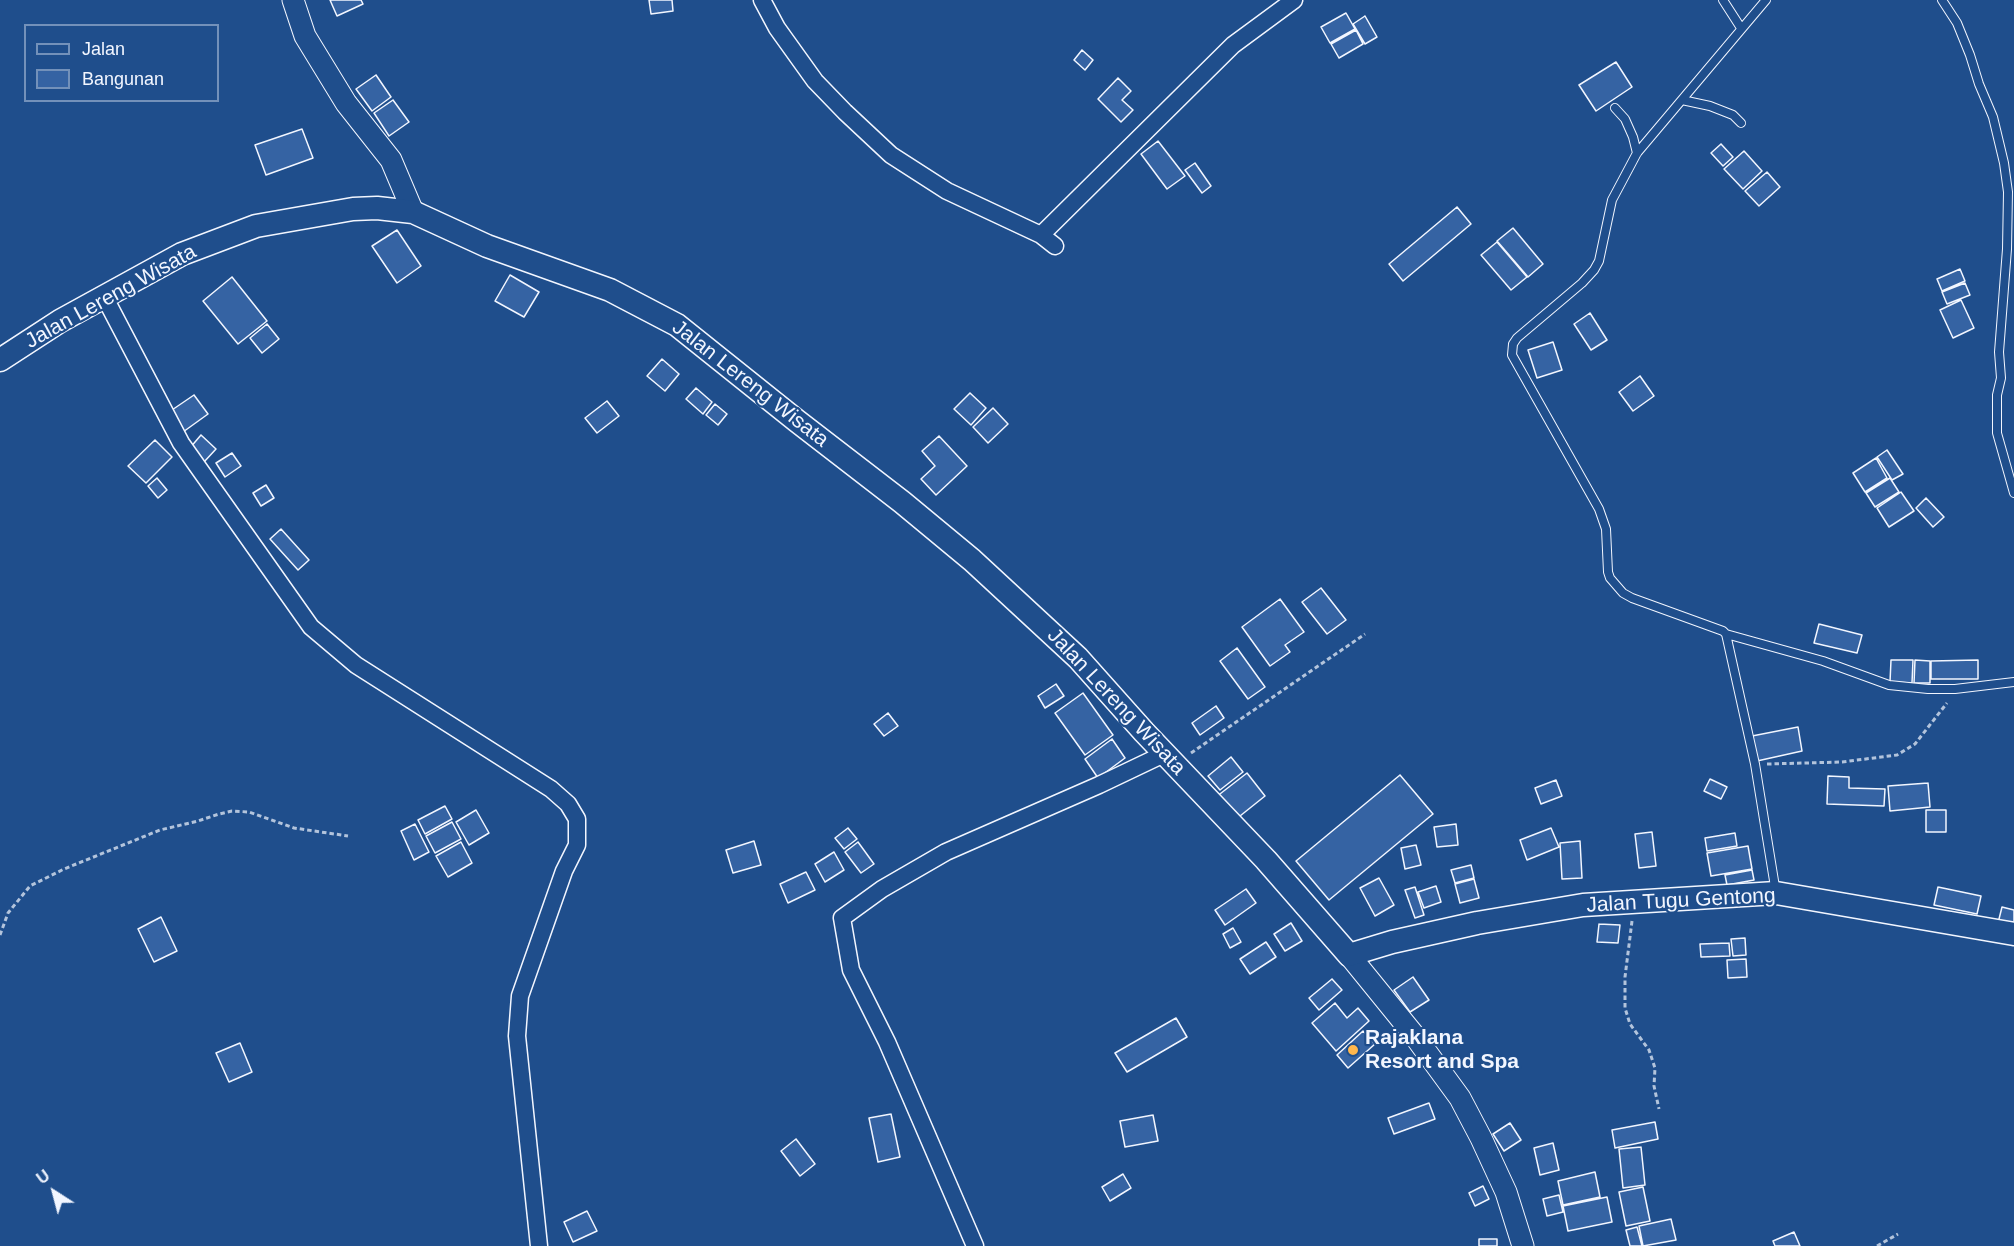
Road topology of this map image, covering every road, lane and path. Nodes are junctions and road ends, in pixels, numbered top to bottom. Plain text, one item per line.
1 (293, 0) edge
2 (762, 0) edge
3 (1293, 0) edge
4 (1723, 0) edge
5 (1766, 0) edge
6 (1942, 0) edge
7 (1741, 28) junction
8 (1682, 100) junction
9 (1615, 108) dead end
10 (1741, 123) dead end
11 (1636, 153) junction
12 (413, 212) junction
13 (1041, 235) junction
14 (1055, 246) dead end
15 (105, 298) junction
16 (0, 360) edge
17 (2014, 493) edge
18 (1365, 634) dead end
19 (1726, 634) junction
20 (2014, 682) edge
21 (1955, 689) junction
22 (1169, 759) junction
23 (1755, 764) junction
24 (348, 836) dead end
25 (1776, 893) junction
26 (1634, 901) junction
27 (2014, 934) edge
28 (0, 935) edge
29 (1349, 955) junction
30 (1659, 1109) dead end
31 (1898, 1234) dead end
32 (539, 1246) edge
33 (975, 1246) edge
34 (1523, 1246) edge
35 (1877, 1246) edge

1 - 12 street
2 - 13 street
3 - 13 street
4 - 7 lane
5 - 7 lane
6 - 17 lane
7 - 8 lane
8 - 10 lane
8 - 11 lane
9 - 11 lane
11 - 19 lane
12 - 15 main road, Jalan Lereng Wisata
12 - 22 main road, Jalan Lereng Wisata
13 - 14 street
15 - 16 main road, Jalan Lereng Wisata
15 - 32 street
18 - 22 path
19 - 21 lane
19 - 23 lane
20 - 21 lane
21 - 23 path
22 - 29 main road, Jalan Lereng Wisata
22 - 33 street
23 - 25 lane
24 - 28 path
25 - 26 main road, Jalan Tugu Gentong
25 - 27 main road, Jalan Tugu Gentong
26 - 29 main road, Jalan Tugu Gentong
26 - 30 path
29 - 34 street
31 - 35 path

